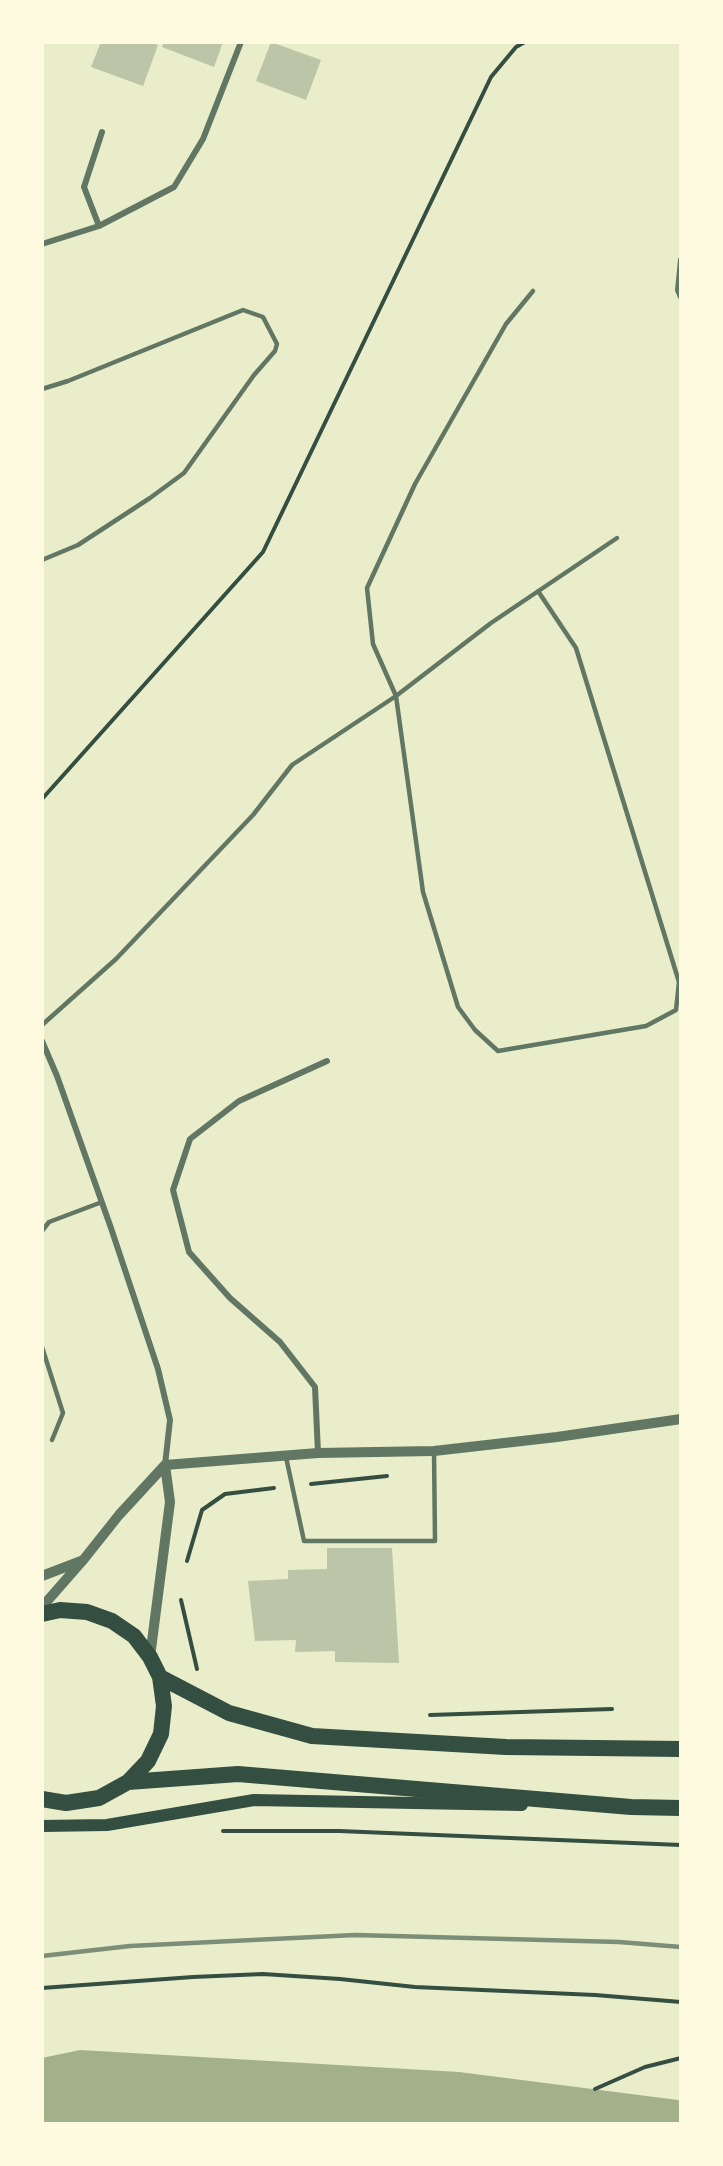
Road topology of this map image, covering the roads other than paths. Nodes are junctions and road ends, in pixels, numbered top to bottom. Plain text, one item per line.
1 (240, 42) edge
2 (102, 132) dead end
3 (99, 226) junction
4 (42, 244) edge
5 (681, 260) edge
6 (533, 291) dead end
7 (681, 297) edge
8 (42, 389) edge
9 (617, 538) dead end
10 (42, 560) edge
11 (538, 591) junction
12 (396, 696) junction
13 (679, 1011) edge
14 (42, 1025) edge
15 (42, 1041) edge
16 (327, 1061) dead end
17 (102, 1202) junction
18 (42, 1231) edge
19 (42, 1347) edge
20 (681, 1419) edge
21 (52, 1440) dead end
22 (435, 1451) junction
23 (318, 1453) junction
24 (286, 1456) junction
25 (165, 1465) junction
26 (84, 1559) junction
27 (42, 1576) edge
28 (42, 1607) edge
29 (42, 1614) edge
30 (150, 1657) junction
31 (160, 1677) junction
32 (681, 1749) edge
33 (128, 1782) junction
34 (42, 1799) edge
35 (631, 1807) junction
36 (681, 1808) edge
37 (42, 1826) edge

1 - 3 street
2 - 3 street
3 - 4 street
5 - 7 street
6 - 12 lane
8 - 10 lane
9 - 11 lane
11 - 12 lane
11 - 13 lane
12 - 13 lane
12 - 14 lane
15 - 17 street
16 - 23 street
17 - 18 lane
17 - 25 street
19 - 21 lane
20 - 22 street
22 - 23 street
22 - 24 lane
23 - 24 street
24 - 25 street
25 - 26 street
25 - 30 street
26 - 27 street
26 - 28 street
29 - 30 highway
30 - 31 highway
31 - 32 highway
31 - 33 highway
33 - 34 highway
33 - 35 highway
35 - 36 highway
35 - 37 main road

